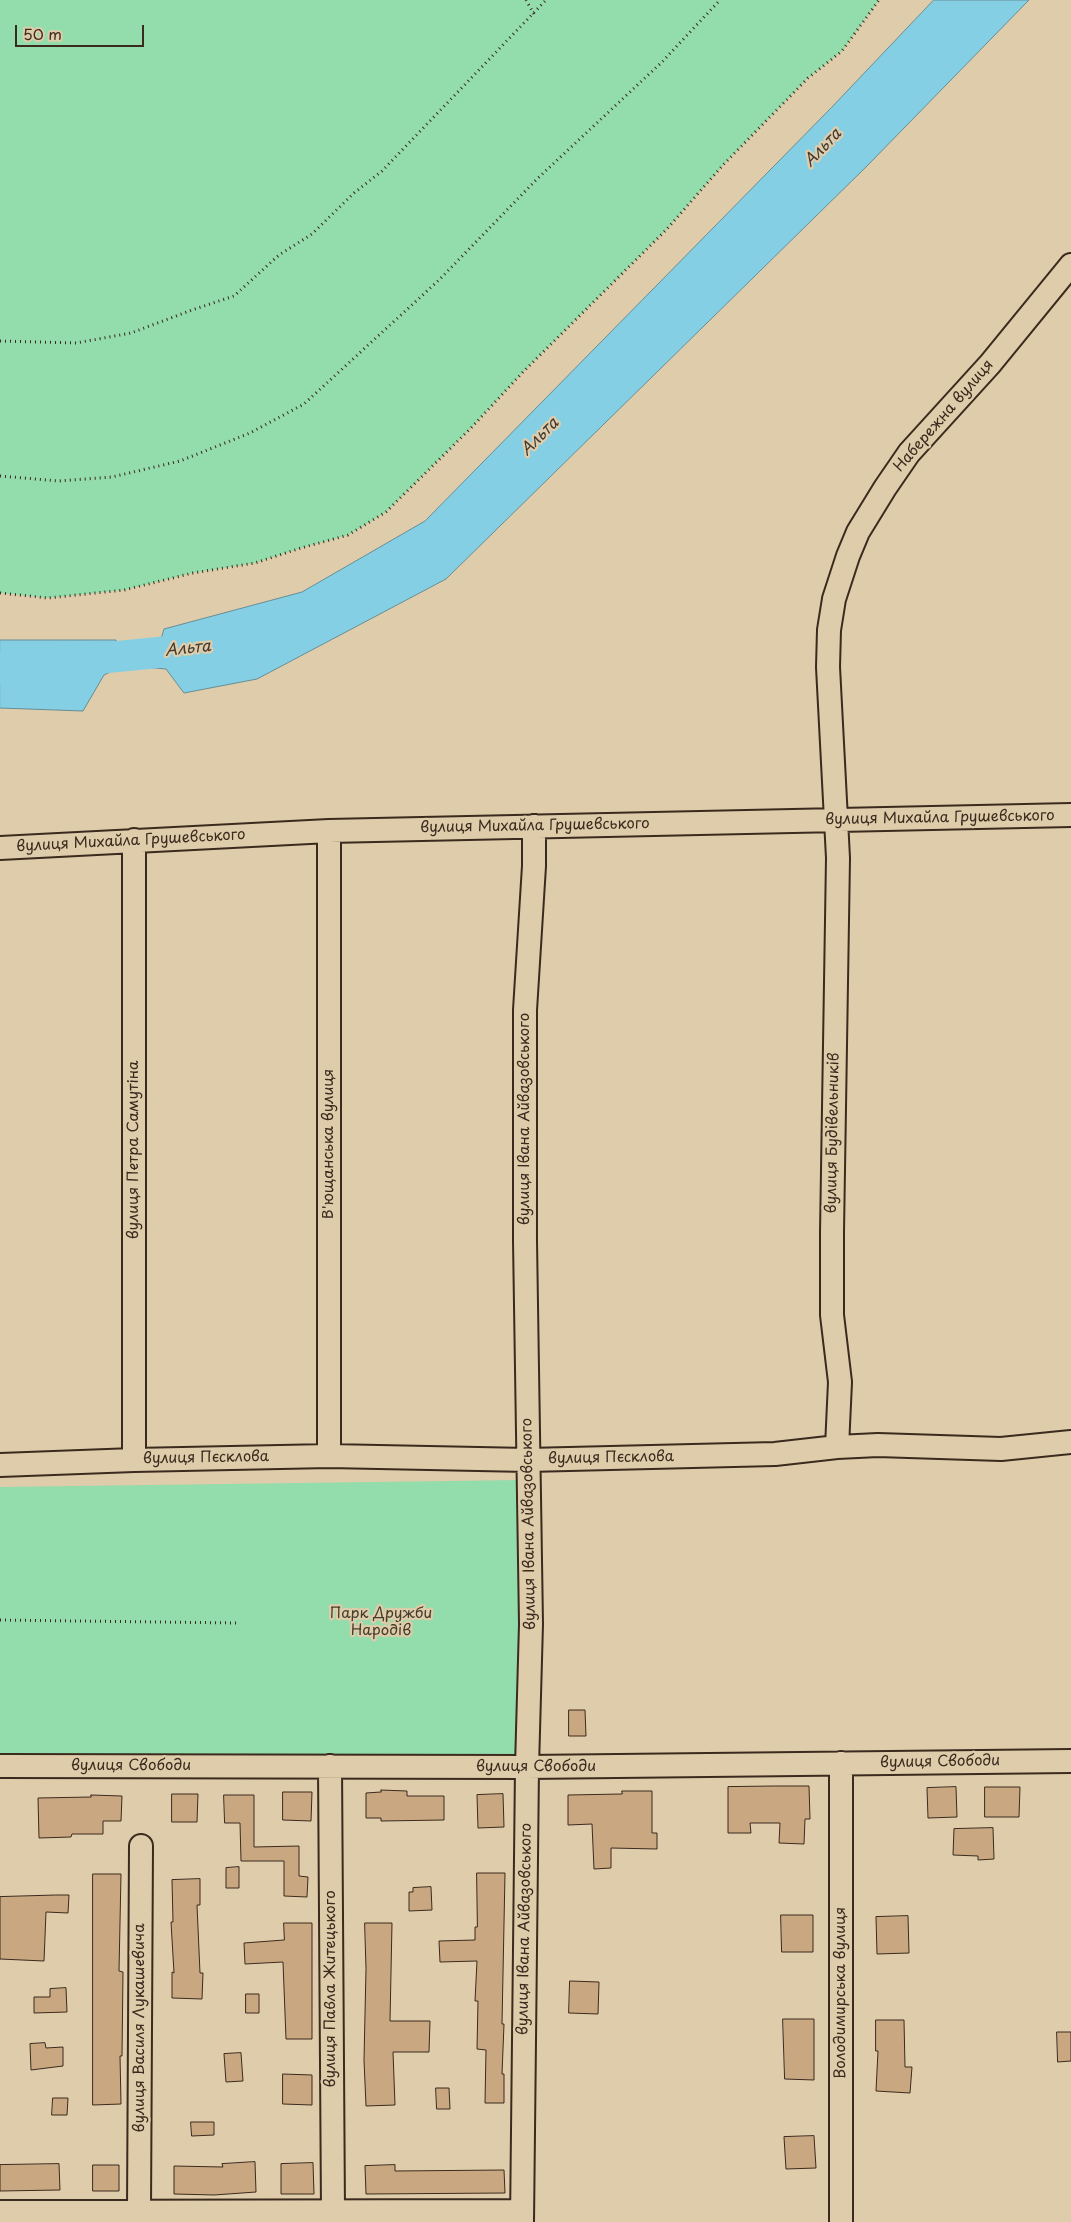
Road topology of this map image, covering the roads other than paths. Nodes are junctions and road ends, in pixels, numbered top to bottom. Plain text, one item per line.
1 (1071, 265) edge
2 (1071, 816) edge
3 (837, 819) junction
4 (534, 826) junction
5 (329, 831) junction
6 (134, 840) junction
7 (0, 848) edge
8 (1071, 1442) edge
9 (837, 1447) junction
10 (329, 1456) junction
11 (134, 1460) junction
12 (528, 1460) junction
13 (0, 1465) edge
14 (1071, 1761) edge
15 (840, 1763) junction
16 (0, 1766) edge
17 (330, 1766) junction
18 (527, 1767) junction
19 (141, 1846) dead end
20 (138, 2210) junction
21 (0, 2212) edge
22 (333, 2212) junction
23 (522, 2217) edge
24 (841, 2222) edge

1 - 3 street, Набережна вулиця
2 - 3 street, вулиця Михайла Грушевського
3 - 4 street, вулиця Михайла Грушевського
3 - 9 street, вулиця Будівельників
4 - 5 street, вулиця Михайла Грушевського
4 - 12 street, вулиця Івана Айвазовського
5 - 6 street, вулиця Михайла Грушевського
5 - 10 street, В'ющанська вулиця
6 - 7 street, вулиця Михайла Грушевського
6 - 11 street, вулиця Петра Самутіна
8 - 9 street, вулиця Пєсклова
9 - 12 street, вулиця Пєсклова
10 - 11 street, вулиця Пєсклова
10 - 12 street, вулиця Пєсклова
11 - 13 street, вулиця Пєсклова
12 - 18 street, вулиця Івана Айвазовського
14 - 15 street, вулиця Свободи
15 - 18 street, вулиця Свободи
15 - 24 street, Володимирська вулиця
16 - 17 street, вулиця Свободи
17 - 18 street, вулиця Свободи
17 - 22 street, вулиця Павла Житецького
18 - 23 street, вулиця Івана Айвазовського
19 - 20 street, вулиця Василя Лукашевича
20 - 21 street
20 - 22 street
22 - 23 street

